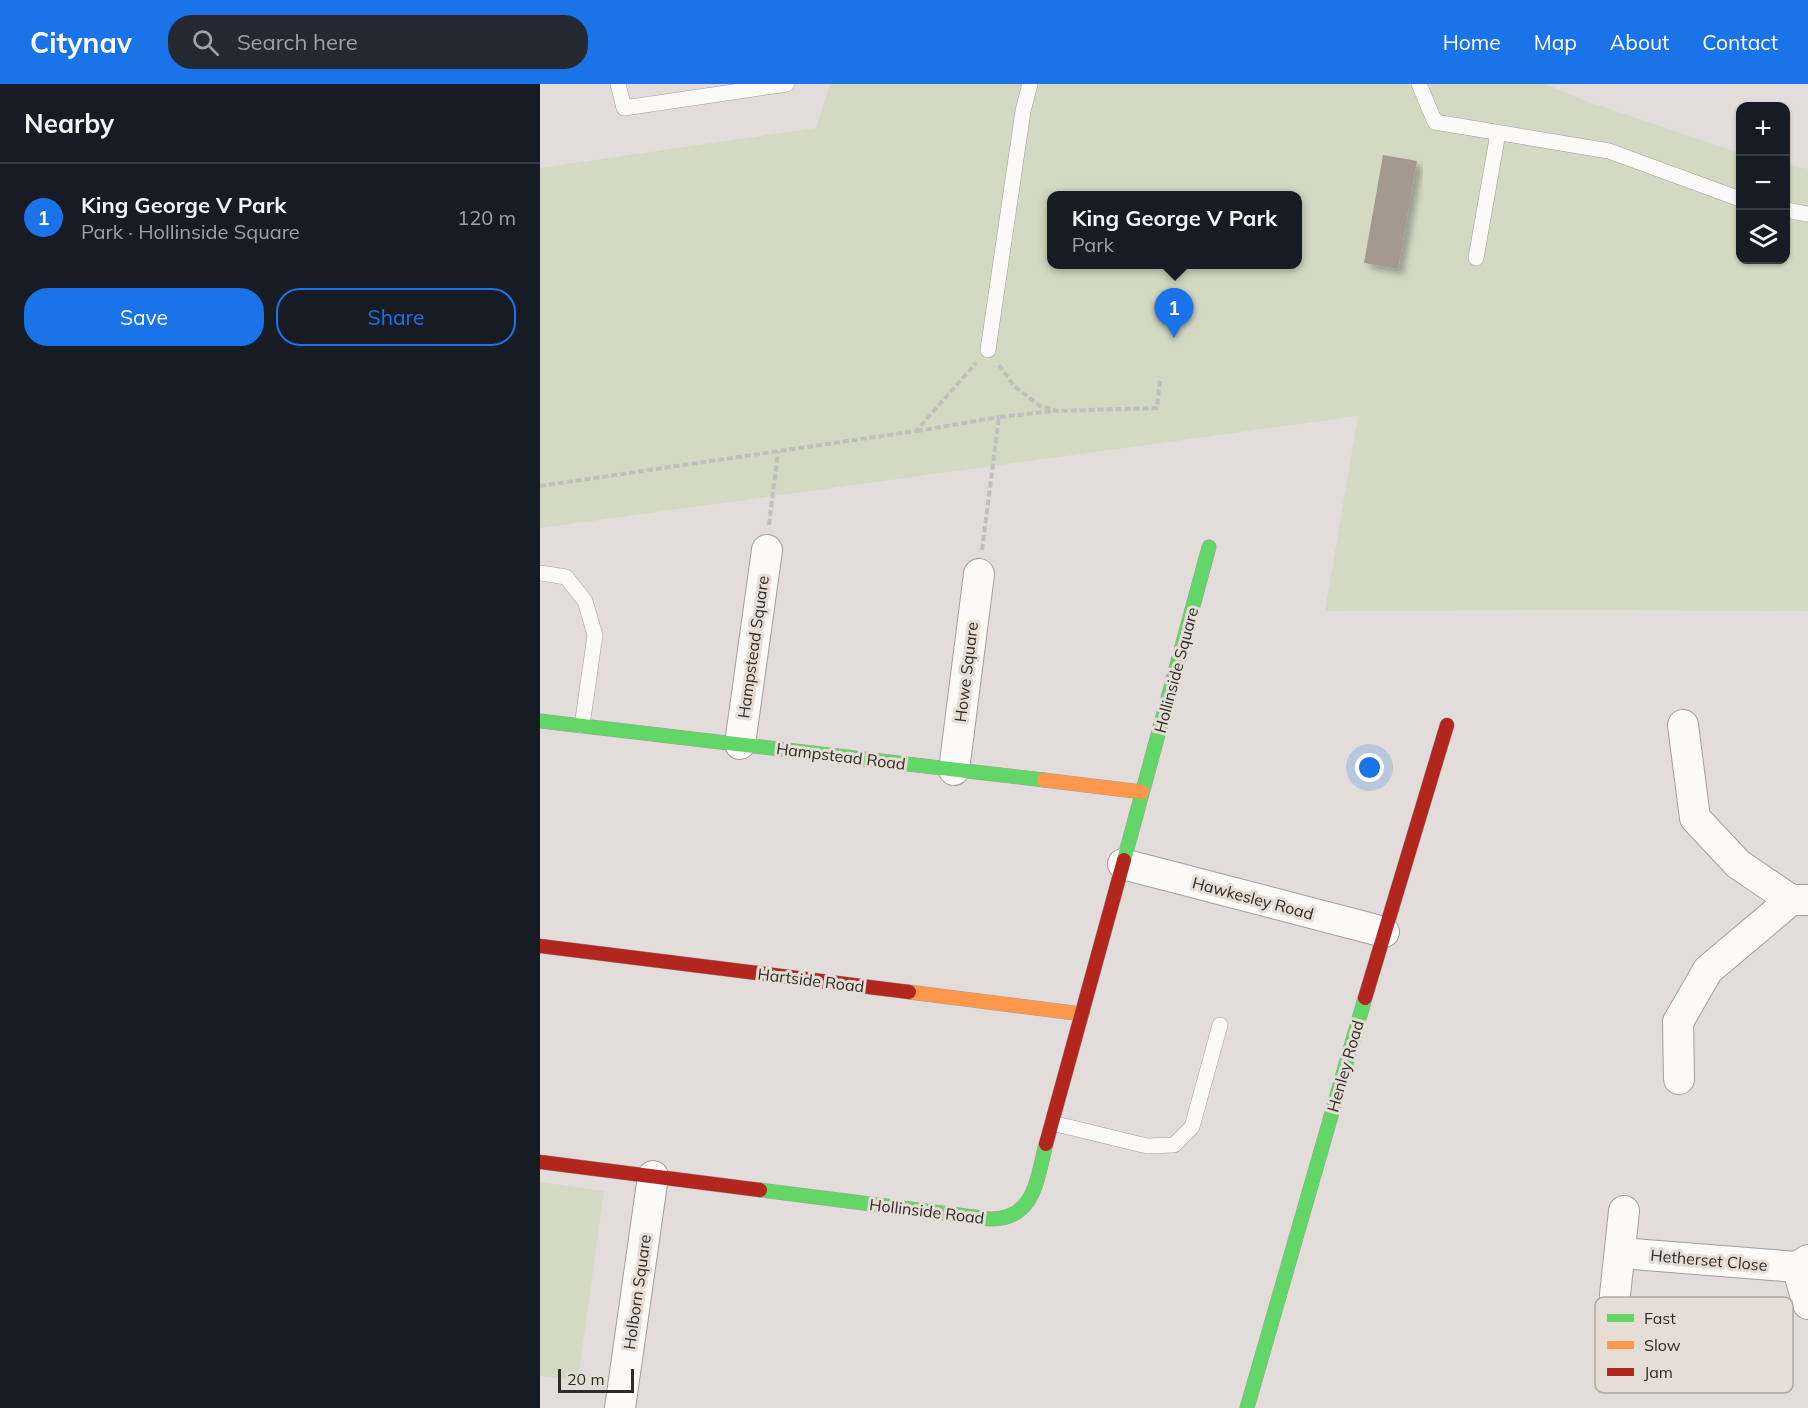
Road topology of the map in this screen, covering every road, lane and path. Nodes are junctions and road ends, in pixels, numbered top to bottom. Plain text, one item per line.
1 (618, 84) edge
2 (788, 84) edge
3 (1030, 84) edge
4 (1419, 84) edge
5 (1498, 133) junction
6 (1736, 198) edge
7 (1790, 211) edge
8 (1808, 214) edge
9 (1476, 258) dead end
10 (988, 350) junction
11 (1160, 377) dead end
12 (1057, 411) junction
13 (999, 417) junction
14 (916, 431) junction
15 (778, 451) junction
16 (540, 486) edge
17 (1209, 547) dead end
18 (766, 550) joint
19 (540, 573) edge
20 (979, 574) joint
21 (540, 720) edge
22 (1683, 724) dead end
23 (582, 726) junction
24 (1447, 726) dead end
25 (740, 744) junction
26 (954, 770) junction
27 (1142, 792) junction
28 (1123, 864) junction
29 (1799, 900) edge
30 (1383, 932) junction
31 (540, 946) edge
32 (1082, 1014) junction
33 (1220, 1025) dead end
34 (1679, 1080) dead end
35 (1052, 1123) junction
36 (540, 1162) edge
37 (653, 1176) junction
38 (1624, 1211) dead end
39 (1620, 1253) junction
40 (1803, 1264) edge
41 (1615, 1295) dead end
42 (1808, 1304) edge
43 (620, 1408) edge
44 (1246, 1408) edge

1 - 2 lane
3 - 10 lane
4 - 5 lane
5 - 6 lane
5 - 9 lane
7 - 8 lane
10 - 12 path
10 - 14 path
11 - 12 path
12 - 13 path
13 - 14 path
13 - 20 path
14 - 15 path
15 - 16 path
15 - 18 path
17 - 27 street, Hollinside Square
18 - 25 street, Hampstead Square
19 - 23 lane
20 - 26 street, Howe Square
21 - 23 street, Hampstead Road
22 - 29 street
23 - 25 street, Hampstead Road
24 - 30 street, Henley Road
25 - 26 street, Hampstead Road
26 - 27 street, Hampstead Road
27 - 28 street, Hollinside Road
28 - 30 street, Hawkesley Road
28 - 32 street, Hollinside Road
29 - 34 street
30 - 44 street, Henley Road
31 - 32 street, Hartside Road
32 - 35 street, Hollinside Road
33 - 35 lane
35 - 37 street, Hollinside Road
36 - 37 street, Hollinside Road
37 - 43 street, Holborn Square
38 - 39 street
39 - 40 street, Hetherset Close
39 - 41 street
40 - 42 street, Hetherset Close

